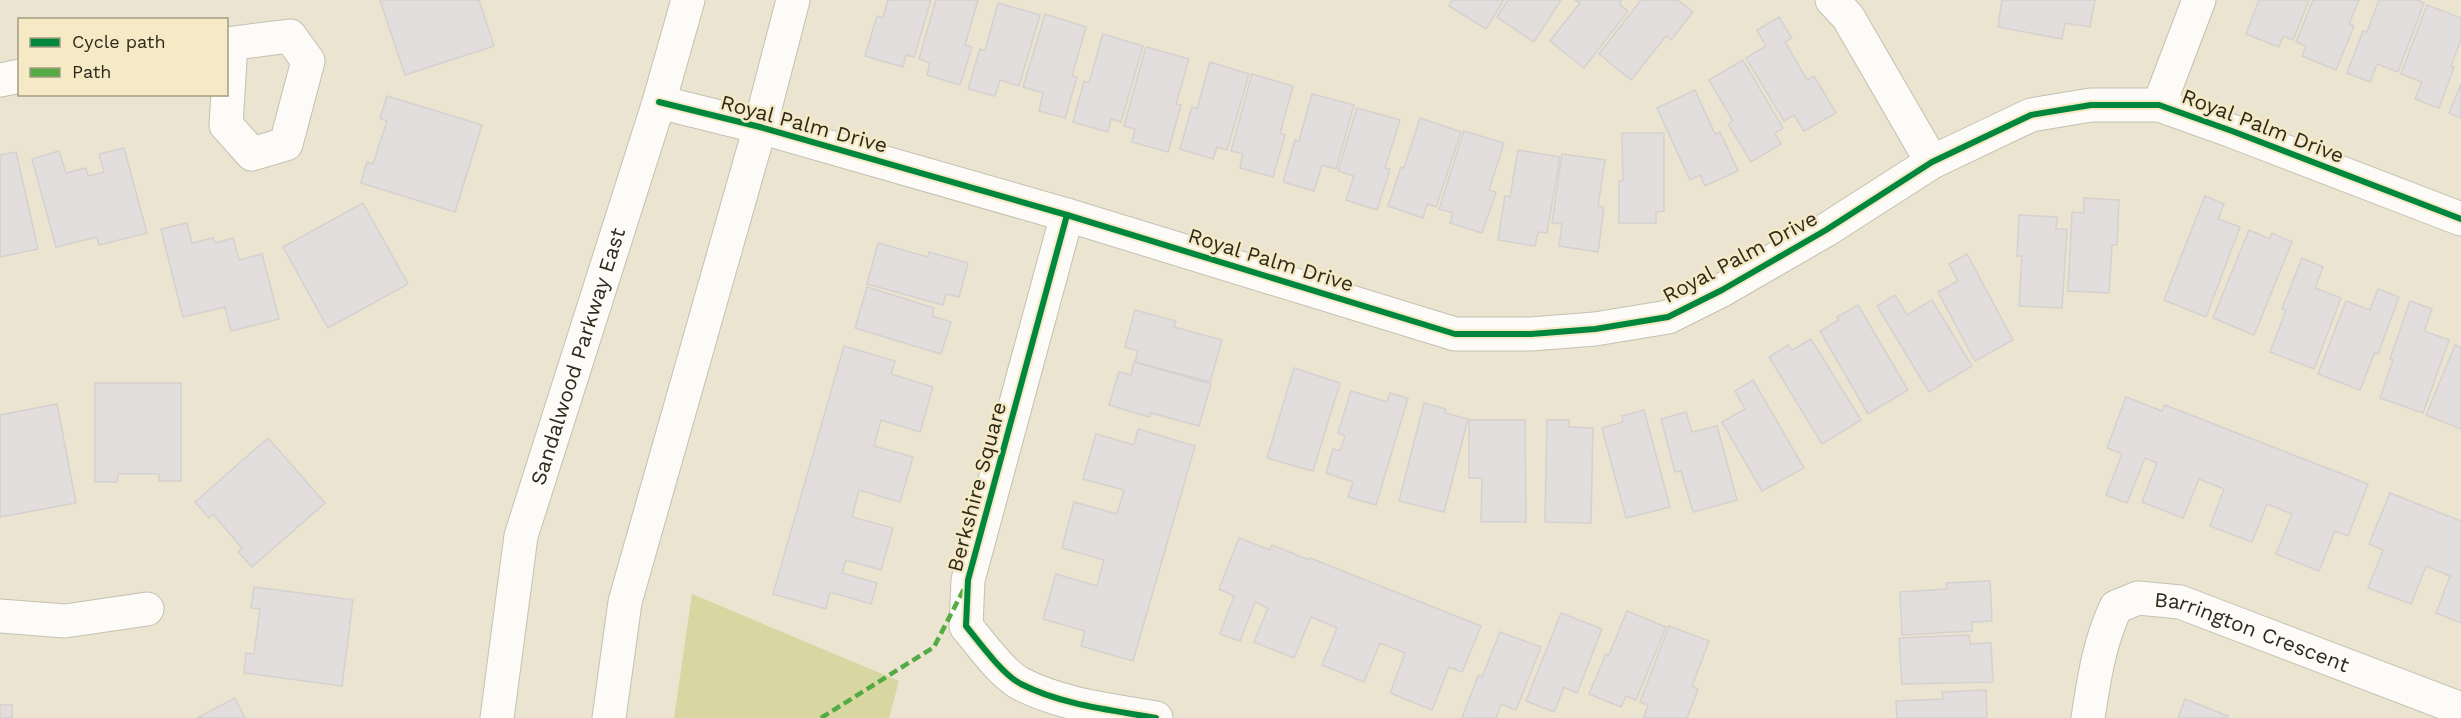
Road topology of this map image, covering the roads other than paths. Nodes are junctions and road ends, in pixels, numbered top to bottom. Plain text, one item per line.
1 (688, 0) edge
2 (793, 0) edge
3 (1832, 0) edge
4 (2199, 0) edge
5 (18, 76) edge
6 (0, 80) edge
7 (659, 102) junction
8 (2159, 105) junction
9 (760, 128) junction
10 (1932, 162) junction
11 (1067, 215) junction
12 (2461, 219) edge
13 (147, 609) dead end
14 (0, 616) edge
15 (2461, 709) edge
16 (497, 718) edge
17 (609, 718) edge
18 (1156, 718) edge
19 (2088, 718) edge

1 - 7 street, Sandalwood Parkway East
2 - 9 street
3 - 10 street
4 - 8 street
5 - 6 street
7 - 9 street, Royal Palm Drive
7 - 16 street, Sandalwood Parkway East
8 - 10 street, Royal Palm Drive
8 - 12 street, Royal Palm Drive
9 - 11 street, Royal Palm Drive
9 - 17 street
10 - 11 street, Royal Palm Drive
11 - 18 street, Berkshire Square
13 - 14 street
15 - 19 street, Barrington Crescent

